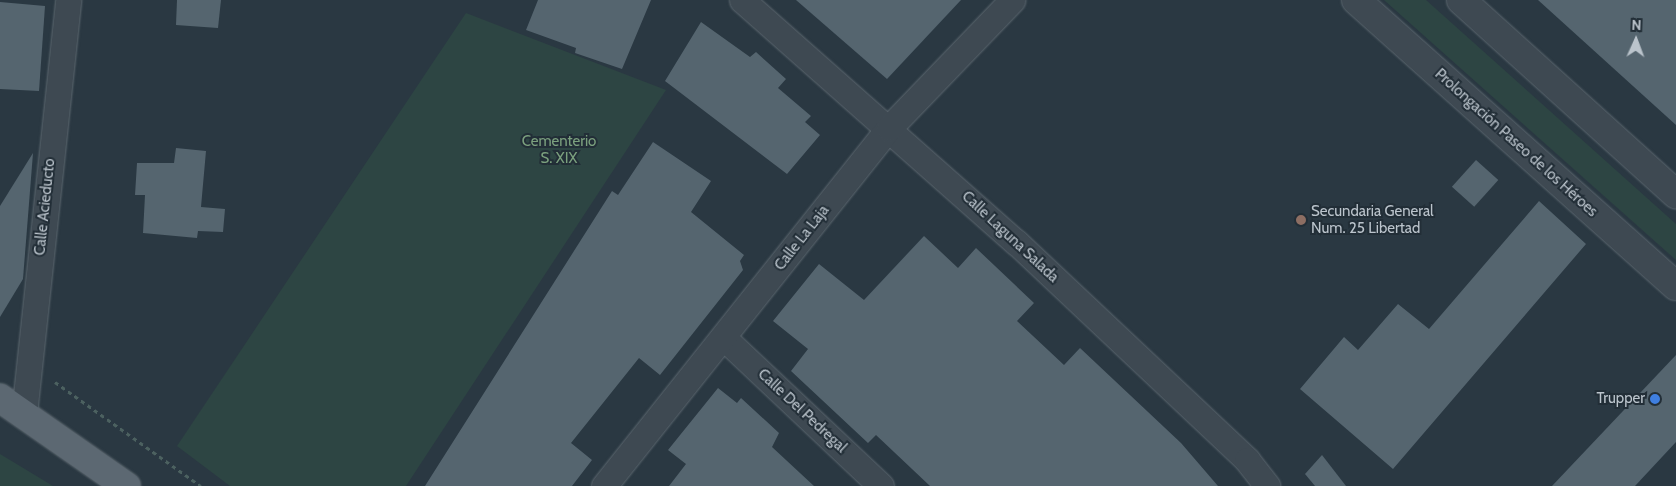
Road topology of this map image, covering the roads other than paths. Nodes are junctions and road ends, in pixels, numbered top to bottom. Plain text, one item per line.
1 (68, 0) edge
2 (742, 0) edge
3 (1012, 0) edge
4 (1356, 0) edge
5 (1461, 0) edge
6 (889, 128) junction
7 (1676, 194) edge
8 (1676, 286) edge
9 (723, 336) junction
10 (0, 398) edge
11 (24, 414) junction
12 (126, 486) edge
13 (604, 486) edge
14 (881, 486) edge
15 (1267, 486) edge

1 - 11 street, Calle Acieducto
2 - 6 street, Calle Laguna Salada
3 - 6 street, Calle La Laja
4 - 8 street, Prolongación Paseo de los Héroes
5 - 7 street
6 - 9 street, Calle La Laja
6 - 15 street, Calle Laguna Salada
9 - 13 street, Calle La Laja
9 - 14 street, Calle Del Pedregal
10 - 11 main road
11 - 12 main road

